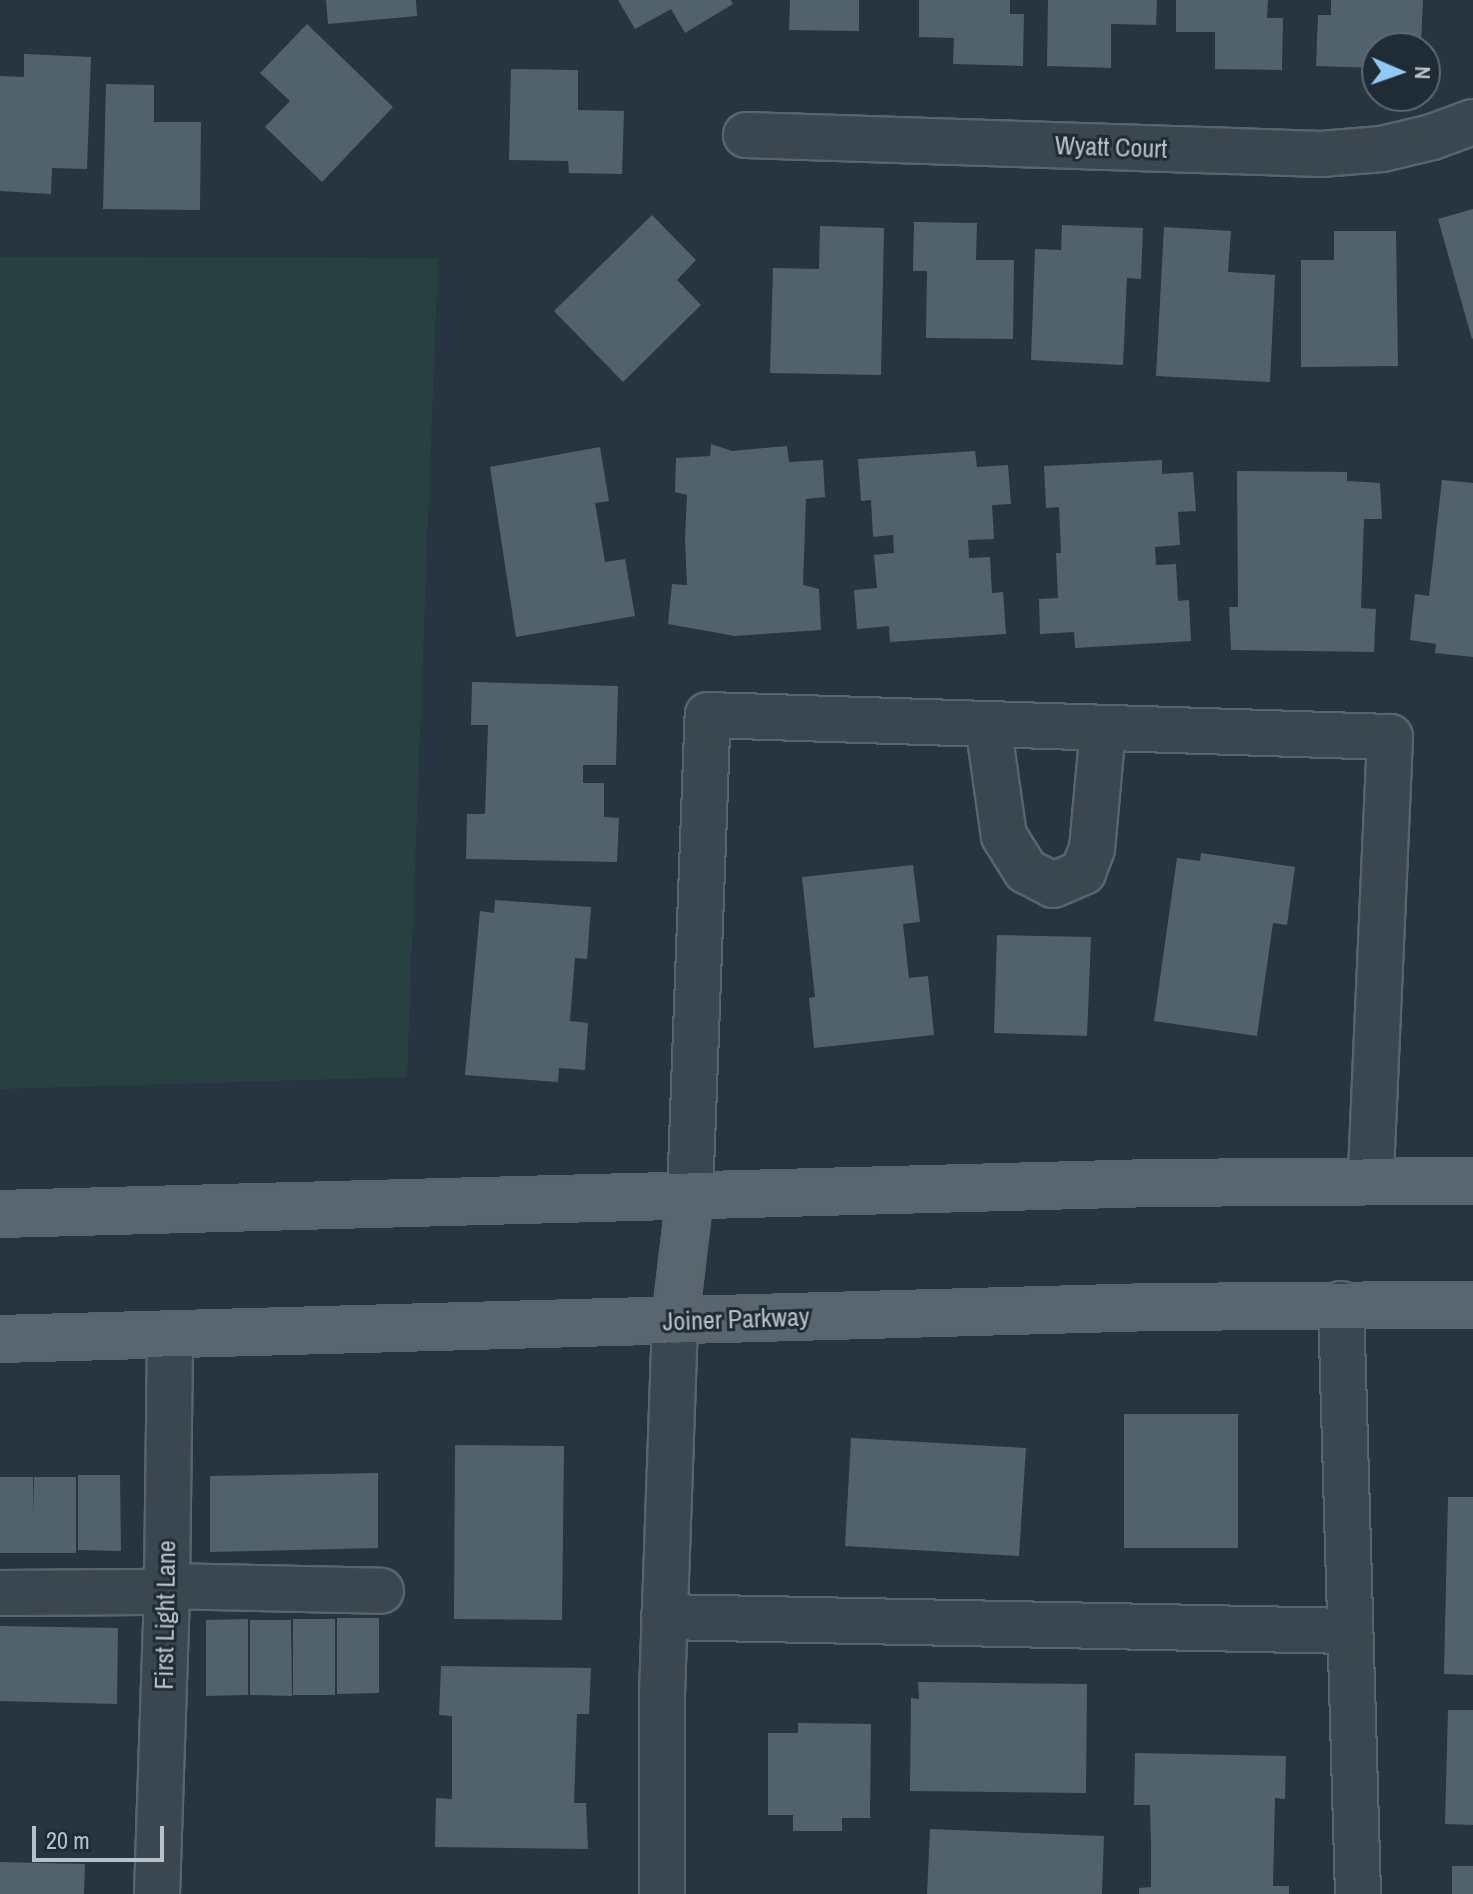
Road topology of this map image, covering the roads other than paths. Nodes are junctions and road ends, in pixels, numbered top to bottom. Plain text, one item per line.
1 (1473, 122) edge
2 (746, 135) dead end
3 (988, 724) junction
4 (1103, 728) junction
5 (1371, 1180) junction
6 (1473, 1181) edge
7 (690, 1196) junction
8 (0, 1214) edge
9 (1341, 1304) junction
10 (1473, 1305) edge
11 (675, 1321) junction
12 (170, 1336) junction
13 (0, 1339) edge
14 (167, 1586) junction
15 (381, 1591) dead end
16 (0, 1593) edge
17 (664, 1617) junction
18 (1350, 1631) junction
19 (157, 1894) edge
20 (662, 1894) edge
21 (1358, 1894) edge

1 - 2 street, Wyatt Court
3 - 4 street
3 - 4 street
3 - 7 street
4 - 5 street
5 - 6 main road
5 - 7 main road
7 - 8 main road
7 - 11 main road
9 - 10 main road, Joiner Parkway
9 - 11 main road, Joiner Parkway
9 - 18 street
11 - 12 main road, Joiner Parkway
11 - 17 street
12 - 13 main road, Joiner Parkway
12 - 14 street, First Light Lane
14 - 15 street
14 - 16 street
14 - 19 street, First Light Lane
17 - 18 street
17 - 20 street
18 - 21 street

